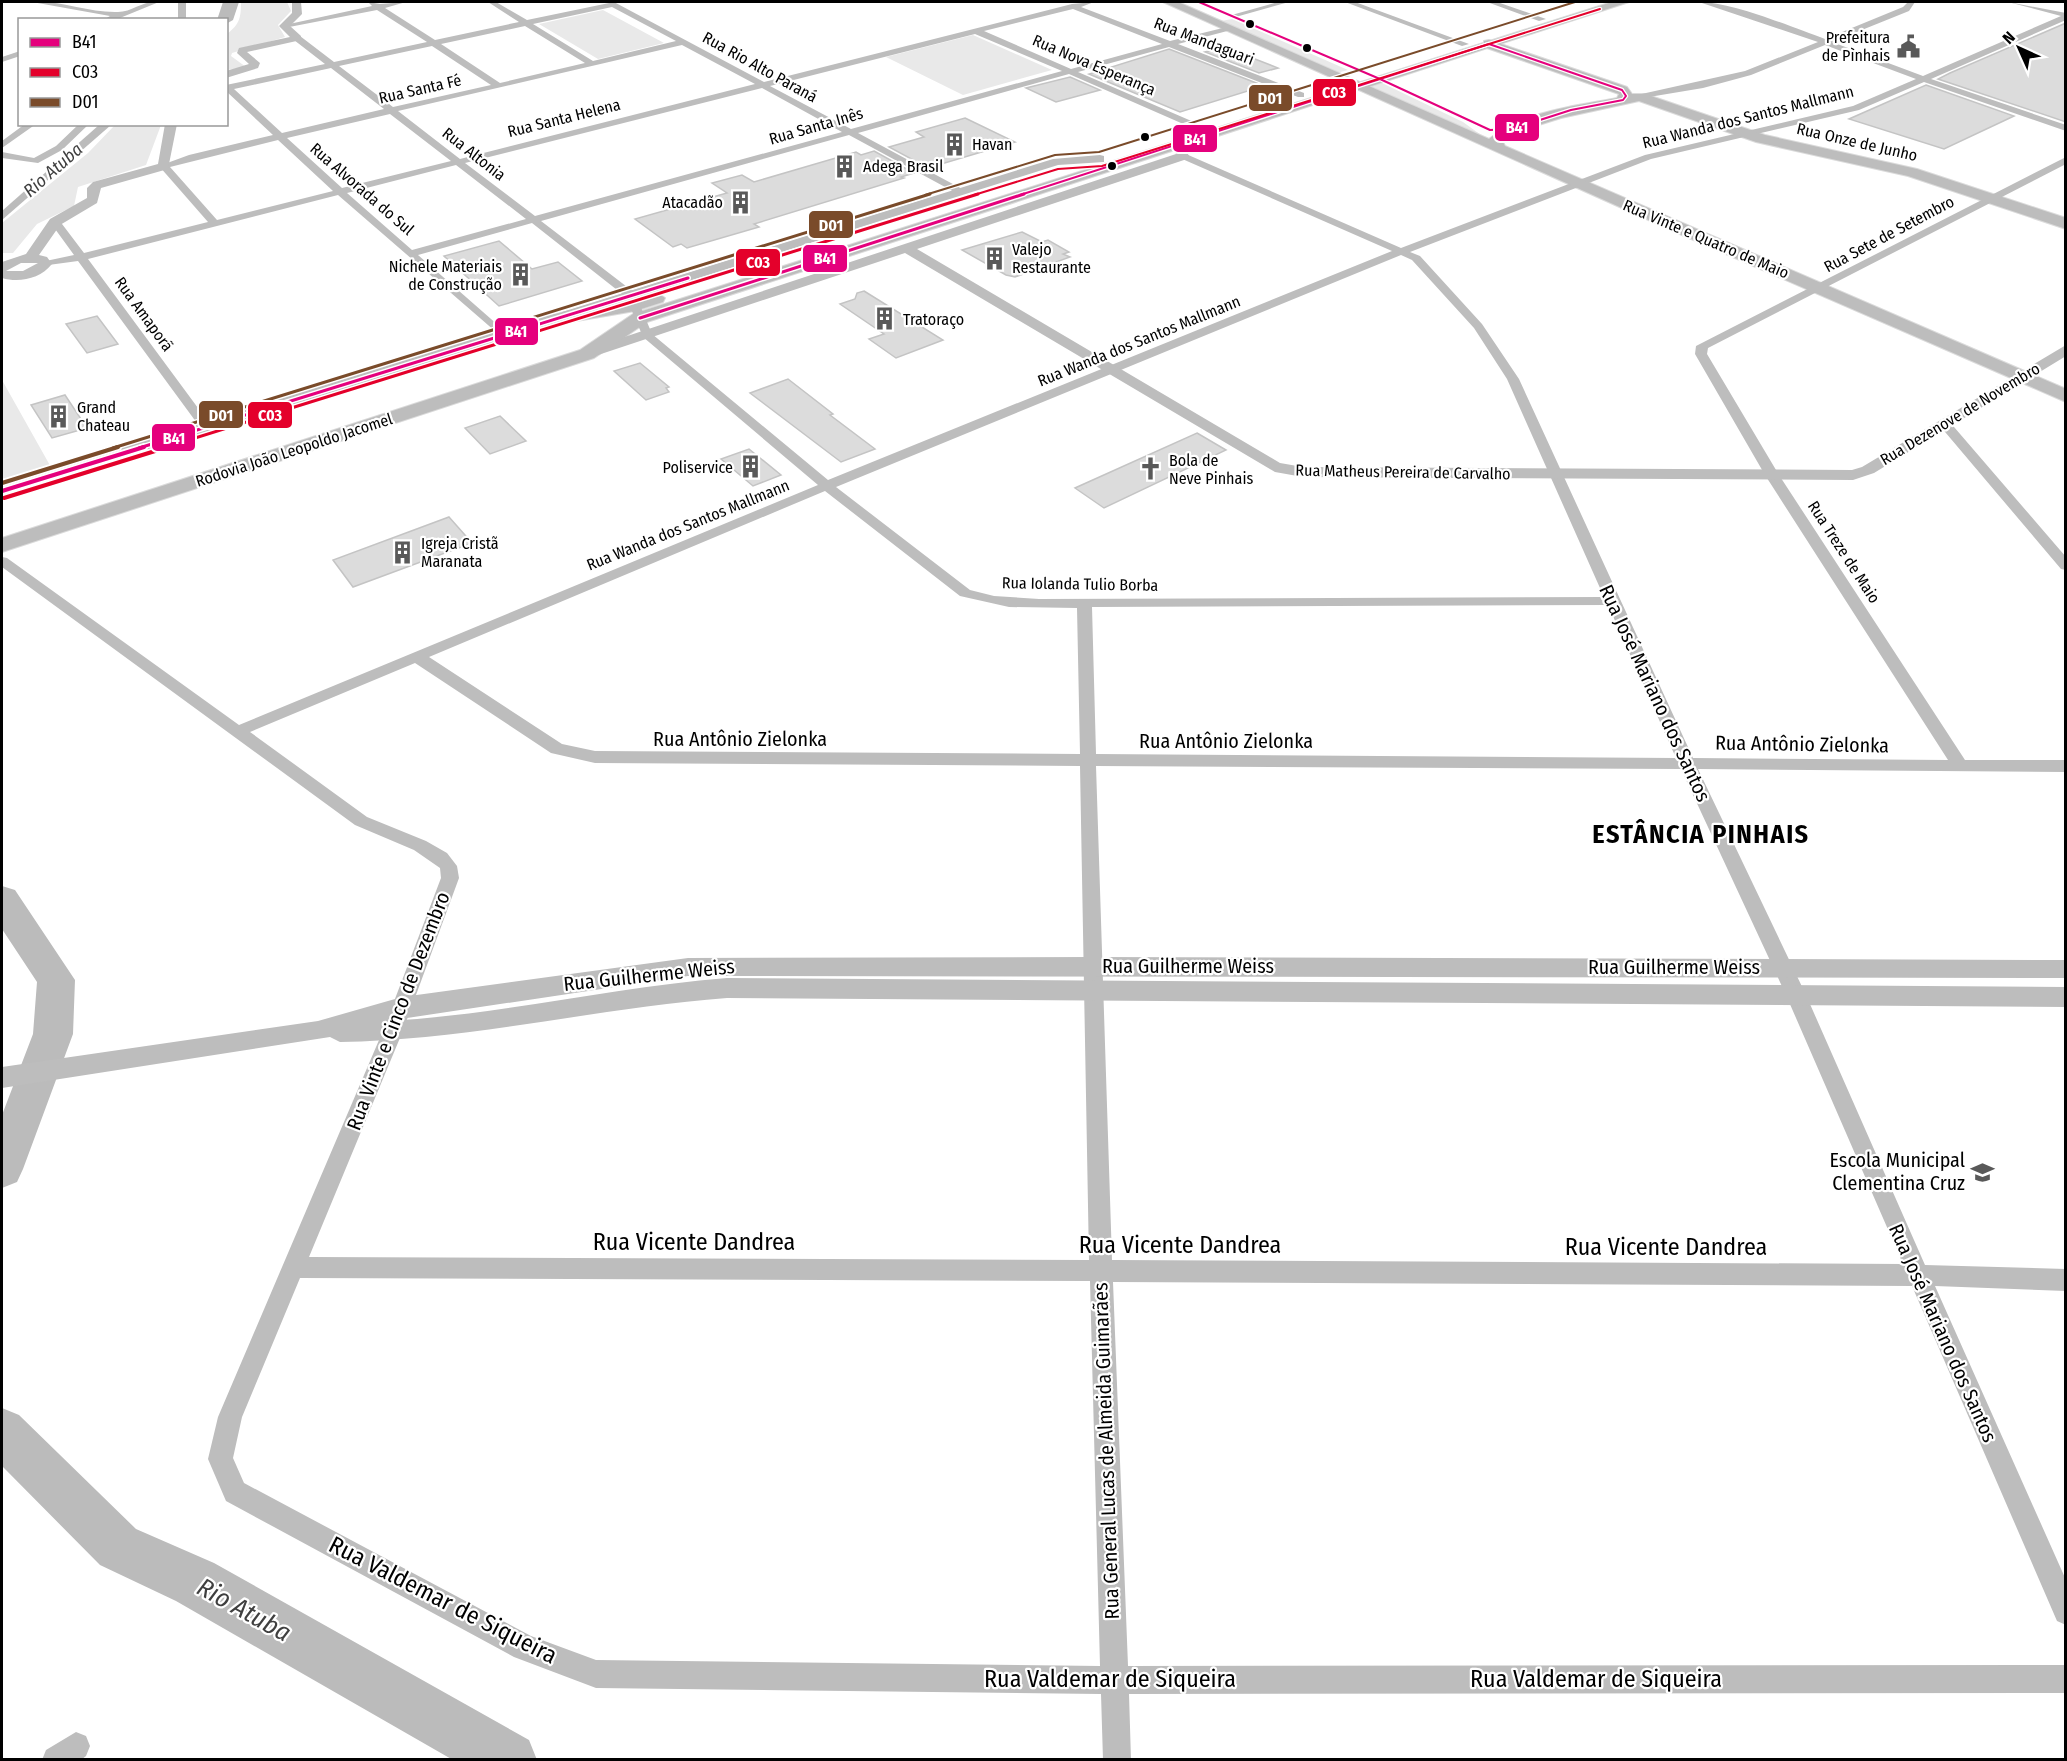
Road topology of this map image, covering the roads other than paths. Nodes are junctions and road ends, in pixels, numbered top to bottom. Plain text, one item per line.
1 (36, 2) edge
2 (155, 2) edge
3 (182, 2) edge
4 (296, 2) edge
5 (403, 2) edge
6 (491, 2) edge
7 (1062, 2) edge
8 (1091, 2) edge
9 (1168, 2) edge
10 (1199, 2) edge
11 (1285, 2) edge
12 (1349, 2) edge
13 (1491, 2) edge
14 (1598, 2) edge
15 (1623, 2) edge
16 (1702, 2) edge
17 (1912, 2) edge
18 (2011, 2) edge
19 (611, 3) edge
20 (375, 4) edge
21 (1073, 6) junction
22 (120, 15) junction
23 (2066, 16) edge
24 (113, 18) edge
25 (182, 18) edge
26 (1542, 19) junction
27 (1230, 22) junction
28 (528, 24) junction
29 (284, 26) junction
30 (976, 31) junction
31 (297, 38) junction
32 (684, 42) junction
33 (1827, 42) junction
34 (1168, 43) junction
35 (435, 44) junction
36 (1465, 44) junction
37 (1489, 45) junction
38 (18, 54) edge
39 (2, 60) edge
40 (593, 64) junction
41 (334, 65) junction
42 (1069, 70) junction
43 (228, 74) edge
44 (1924, 78) junction
45 (1364, 80) junction
46 (762, 85) junction
47 (499, 86) junction
48 (228, 88) edge
49 (228, 89) edge
50 (1301, 95) junction
51 (1640, 96) junction
52 (1623, 100) junction
53 (394, 110) junction
54 (29, 126) edge
55 (83, 126) edge
56 (171, 126) edge
57 (1200, 128) junction
58 (2066, 128) edge
59 (1512, 129) junction
60 (850, 132) junction
61 (1748, 134) junction
62 (280, 136) junction
63 (2, 145) edge
64 (1500, 149) junction
65 (1180, 150) junction
66 (2, 155) edge
67 (12, 157) junction
68 (1100, 159) junction
69 (2066, 160) edge
70 (2, 162) edge
71 (459, 162) junction
72 (164, 166) junction
73 (1577, 183) junction
74 (340, 192) junction
75 (961, 192) junction
76 (1992, 198) junction
77 (533, 221) junction
78 (55, 222) junction
79 (215, 224) junction
80 (2066, 224) edge
81 (907, 248) junction
82 (1400, 252) junction
83 (413, 253) junction
84 (82, 257) junction
85 (30, 258) junction
86 (45, 264) junction
87 (3, 270) edge
88 (1820, 287) junction
89 (638, 313) junction
90 (503, 335) junction
91 (2066, 349) edge
92 (1701, 354) joint
93 (1116, 370) junction
94 (2022, 376) junction
95 (2066, 396) edge
96 (1944, 423) junction
97 (206, 427) junction
98 (1559, 475) junction
99 (1772, 475) junction
100 (1853, 476) joint
101 (827, 486) junction
102 (2, 491) edge
103 (2, 545) edge
104 (2, 561) edge
105 (2066, 566) edge
106 (1613, 601) junction
107 (1084, 603) junction
108 (416, 656) junction
109 (236, 732) junction
110 (1086, 762) junction
111 (1687, 764) junction
112 (1961, 766) junction
113 (2066, 766) edge
114 (1093, 966) junction
115 (1783, 967) junction
116 (2066, 969) edge
117 (1093, 990) junction
118 (1796, 995) junction
119 (2066, 997) edge
120 (402, 1007) junction
121 (318, 1031) junction
122 (392, 1033) junction
123 (2, 1078) edge
124 (294, 1267) junction
125 (1101, 1271) junction
126 (1917, 1275) junction
127 (2066, 1280) edge
128 (220, 1459) joint
129 (2066, 1612) edge
130 (2066, 1679) edge
131 (1113, 1680) junction
132 (1117, 1760) edge

1 - 22 street
2 - 22 street
3 - 25 street
4 - 29 street
5 - 20 street
6 - 28 street
7 - 21 street, Rua Mandaguari
8 - 21 street, Rua Santa Helena
9 - 27 main road
10 - 27 main road
11 - 27 street, Rua Santa Inês
12 - 36 street
13 - 26 street
14 - 26 highway, Rodovia João Leopoldo Jacomel
15 - 37 highway, Rodovia João Leopoldo Jacomel
16 - 33 street
17 - 33 street
18 - 23 street
19 - 28 street
19 - 32 street, Rua Rio Alto Paraná
20 - 29 street
20 - 35 street
21 - 30 street, Rua Santa Helena
21 - 34 street, Rua Mandaguari
22 - 24 street
23 - 44 street, Rua Wanda dos Santos Mallmann
26 - 36 highway, Rodovia João Leopoldo Jacomel
27 - 34 street, Rua Santa Inês
27 - 45 main road
27 - 45 main road
28 - 35 street
28 - 40 street
29 - 31 street
30 - 42 street, Rua Nova Esperança
30 - 46 street, Rua Santa Helena
31 - 41 street, Rua Altonia
31 - 43 street
32 - 40 street, Rua Santa Fé
32 - 46 street, Rua Rio Alto Paraná
33 - 44 street
33 - 51 street
34 - 42 street, Rua Santa Inês
34 - 50 street, Rua Mandaguari
35 - 41 street
35 - 47 street
36 - 45 highway, Rodovia João Leopoldo Jacomel
37 - 45 highway, Rodovia João Leopoldo Jacomel
37 - 52 main road
38 - 39 street
40 - 47 street, Rua Santa Fé
41 - 48 street
41 - 53 street, Rua Altonia
42 - 57 street, Rua Nova Esperança
42 - 60 street, Rua Santa Inês
44 - 58 street
44 - 61 street, Rua Wanda dos Santos Mallmann
45 - 50 highway, Rodovia João Leopoldo Jacomel
45 - 59 main road
45 - 64 main road, Rua Vinte e Quatro de Maio
45 - 65 highway, Rodovia João Leopoldo Jacomel
46 - 60 street, Rua Rio Alto Paraná
46 - 71 street, Rua Santa Helena
47 - 53 street, Rua Santa Fé
49 - 62 street, Rua Alvorada do Sul
50 - 57 highway, Rodovia João Leopoldo Jacomel
51 - 52 main road
51 - 61 main road, Rua Onze de Junho
52 - 59 main road
53 - 62 street, Rua Santa Fé
53 - 71 street, Rua Altonia
54 - 63 street
55 - 67 street
56 - 72 street
57 - 68 highway, Rodovia João Leopoldo Jacomel
59 - 64 main road
60 - 75 street, Rua Rio Alto Paraná
60 - 77 street, Rua Santa Inês
61 - 73 street, Rua Wanda dos Santos Mallmann
61 - 76 main road, Rua Onze de Junho
62 - 72 street, Rua Santa Fé
62 - 74 street, Rua Alvorada do Sul
64 - 73 main road, Rua Vinte e Quatro de Maio
65 - 81 street, Rodovia João Leopoldo Jacomel
65 - 82 street, Rua José Mariano dos Santos
65 - 89 highway, Rodovia João Leopoldo Jacomel
66 - 67 street
67 - 70 street
68 - 75 street, Rodovia João Leopoldo Jacomel
68 - 89 highway, Rodovia João Leopoldo Jacomel
69 - 76 street, Rua Sete de Setembro
71 - 74 street, Rua Santa Helena
71 - 77 street, Rua Altonia
72 - 78 street
72 - 79 street
73 - 82 street, Rua Wanda dos Santos Mallmann
73 - 88 main road, Rua Vinte e Quatro de Maio
74 - 79 street, Rua Santa Helena
74 - 83 street, Rua Alvorada do Sul
75 - 89 street, Rodovia João Leopoldo Jacomel
76 - 80 main road, Rua Onze de Junho
76 - 88 street, Rua Sete de Setembro
77 - 83 street, Rua Santa Inês
77 - 89 street, Rua Altonia
78 - 84 street, Rua Amaporã
78 - 85 street
79 - 84 street, Rua Santa Helena
81 - 89 street, Rodovia João Leopoldo Jacomel
81 - 93 street, Rua Matheus Pereira de Carvalho
82 - 93 street, Rua Wanda dos Santos Mallmann
82 - 98 street, Rua José Mariano dos Santos
83 - 90 street, Rua Alvorada do Sul
84 - 86 street, Rua Santa Helena
84 - 97 street, Rua Amaporã
85 - 86 street
85 - 87 street
86 - 87 street
88 - 92 street, Rua Sete de Setembro
88 - 94 main road, Rua Vinte e Quatro de Maio
89 - 90 highway, Rodovia João Leopoldo Jacomel
89 - 101 street, Rua Iolanda Tulio Borba
89 - 103 highway, Rodovia João Leopoldo Jacomel
90 - 97 highway, Rodovia João Leopoldo Jacomel
91 - 94 street, Rua Dezenove de Novembro
92 - 99 street, Rua Treze de Maio
93 - 98 street, Rua Matheus Pereira de Carvalho
93 - 101 street, Rua Wanda dos Santos Mallmann
94 - 95 main road, Rua Vinte e Quatro de Maio
94 - 96 street, Rua Dezenove de Novembro
96 - 100 street, Rua Dezenove de Novembro
96 - 105 street
97 - 102 highway, Rodovia João Leopoldo Jacomel
98 - 99 street, Rua Matheus Pereira de Carvalho
98 - 106 street, Rua José Mariano dos Santos
99 - 100 street, Rua Matheus Pereira de Carvalho
99 - 112 street, Rua Treze de Maio
101 - 107 street, Rua Iolanda Tulio Borba
101 - 108 street, Rua Wanda dos Santos Mallmann
104 - 109 street, Rua Vinte e Cinco de Dezembro
106 - 107 street, Rua Iolanda Tulio Borba
106 - 111 street, Rua José Mariano dos Santos
107 - 110 street, Rua General Lucas de Almeida Guimarães
108 - 109 street, Rua Wanda dos Santos Mallmann
108 - 110 street, Rua Antônio Zielonka
109 - 120 street, Rua Vinte e Cinco de Dezembro
110 - 111 street, Rua Antônio Zielonka
110 - 114 street, Rua General Lucas de Almeida Guimarães
111 - 112 street, Rua Antônio Zielonka
111 - 115 street, Rua José Mariano dos Santos
112 - 113 street, Rua Antônio Zielonka
114 - 115 street, Rua Guilherme Weiss
114 - 117 street, Rua General Lucas de Almeida Guimarães
114 - 120 street, Rua Guilherme Weiss
115 - 116 street, Rua Guilherme Weiss
115 - 118 street, Rua José Mariano dos Santos
117 - 118 street, Rua Guilherme Weiss
117 - 122 street, Rua Guilherme Weiss
117 - 125 street, Rua General Lucas de Almeida Guimarães
118 - 119 street, Rua Guilherme Weiss
118 - 126 street, Rua José Mariano dos Santos
120 - 121 street, Rua Guilherme Weiss
120 - 122 street, Rua Vinte e Cinco de Dezembro
121 - 122 street, Rua Guilherme Weiss
121 - 123 street, Rua Guilherme Weiss
122 - 124 street, Rua Vinte e Cinco de Dezembro
124 - 125 street, Rua Vicente Dandrea
124 - 128 street, Rua Vinte e Cinco de Dezembro
125 - 126 street, Rua Vicente Dandrea
125 - 131 street, Rua General Lucas de Almeida Guimarães
126 - 127 street, Rua Vicente Dandrea
126 - 129 street, Rua José Mariano dos Santos
128 - 131 street, Rua Valdemar de Siqueira
130 - 131 street, Rua Valdemar de Siqueira
131 - 132 street, Rua General Lucas de Almeida Guimarães

